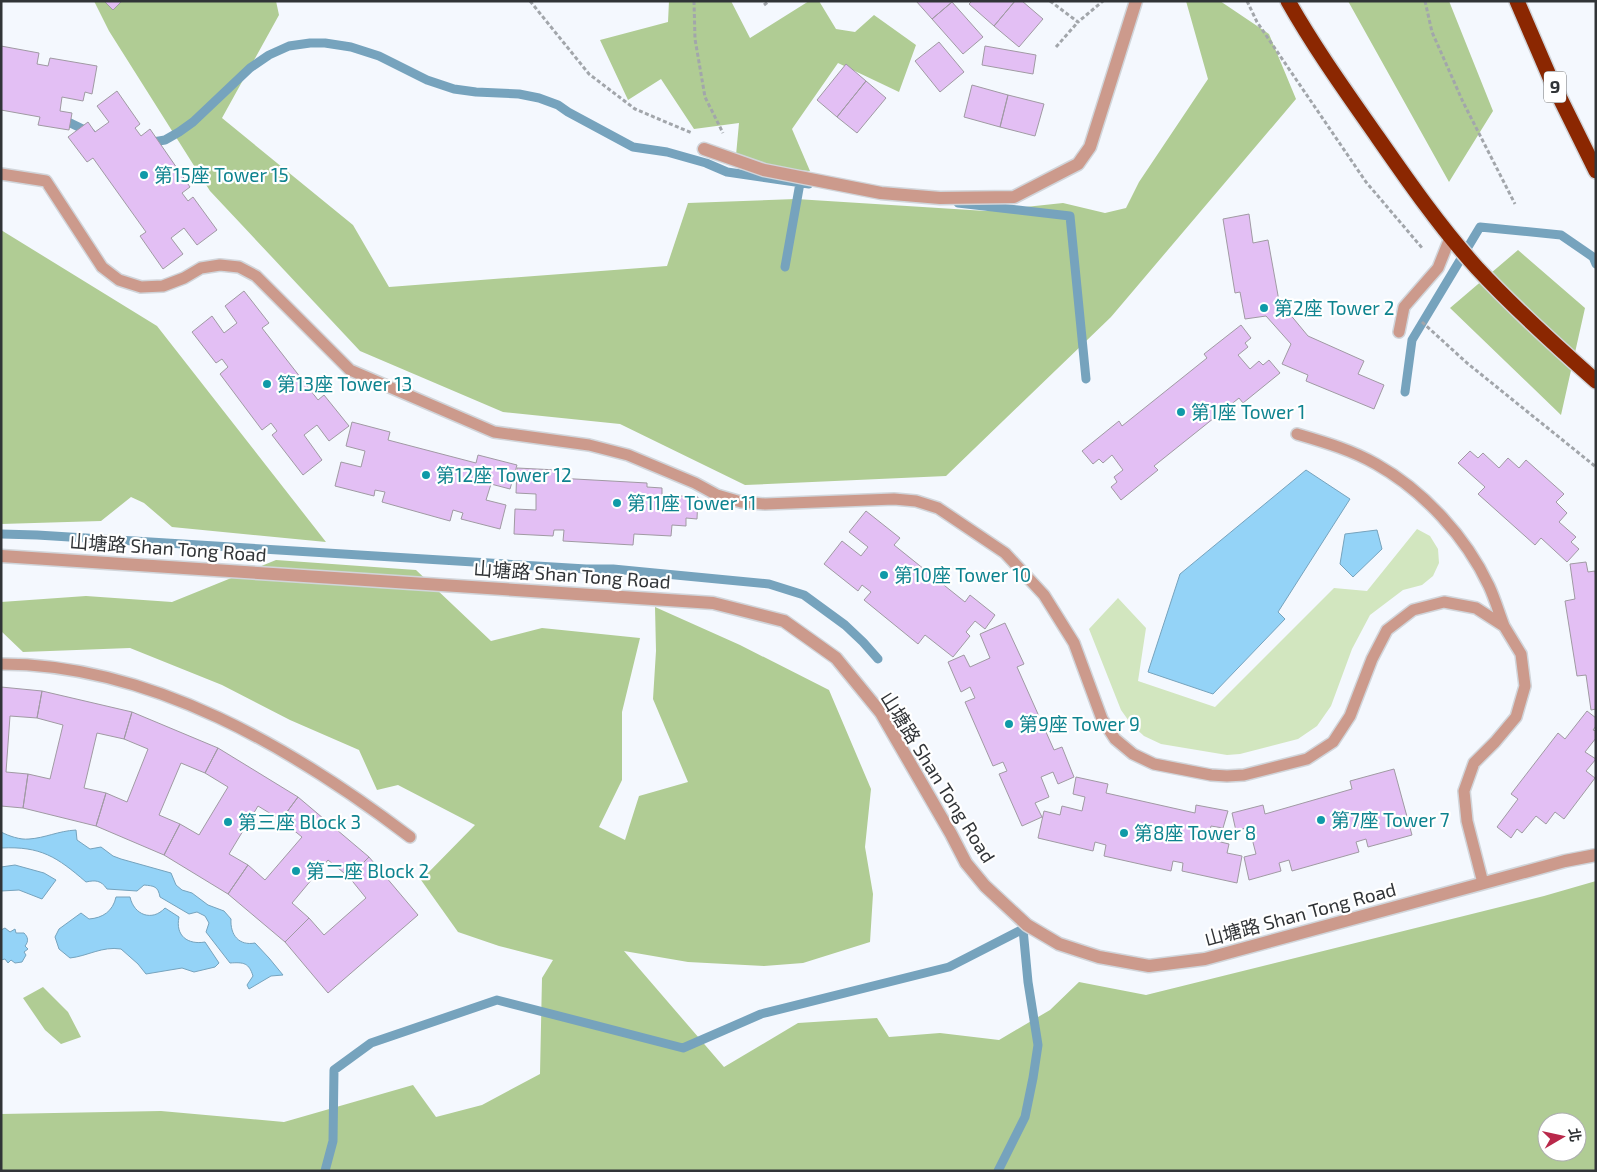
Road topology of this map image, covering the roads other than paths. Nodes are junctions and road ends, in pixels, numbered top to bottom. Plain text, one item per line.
1 (1136, 1) edge
2 (1288, 1) edge
3 (1518, 1) edge
4 (704, 149) dead end
5 (1596, 170) edge
6 (1, 174) edge
7 (1450, 238) junction
8 (1399, 332) dead end
9 (1596, 381) edge
10 (1297, 434) dead end
11 (1, 556) edge
12 (1504, 626) junction
13 (1, 664) edge
14 (410, 837) dead end
15 (1596, 855) edge
16 (1483, 883) junction

1 - 4 street
2 - 7 highway
3 - 5 highway, 9
6 - 12 lane
7 - 8 lane
7 - 9 highway
10 - 12 lane
11 - 16 street, 山塘路 Shan Tong Road
12 - 16 lane
13 - 14 lane
15 - 16 street, 山塘路 Shan Tong Road

